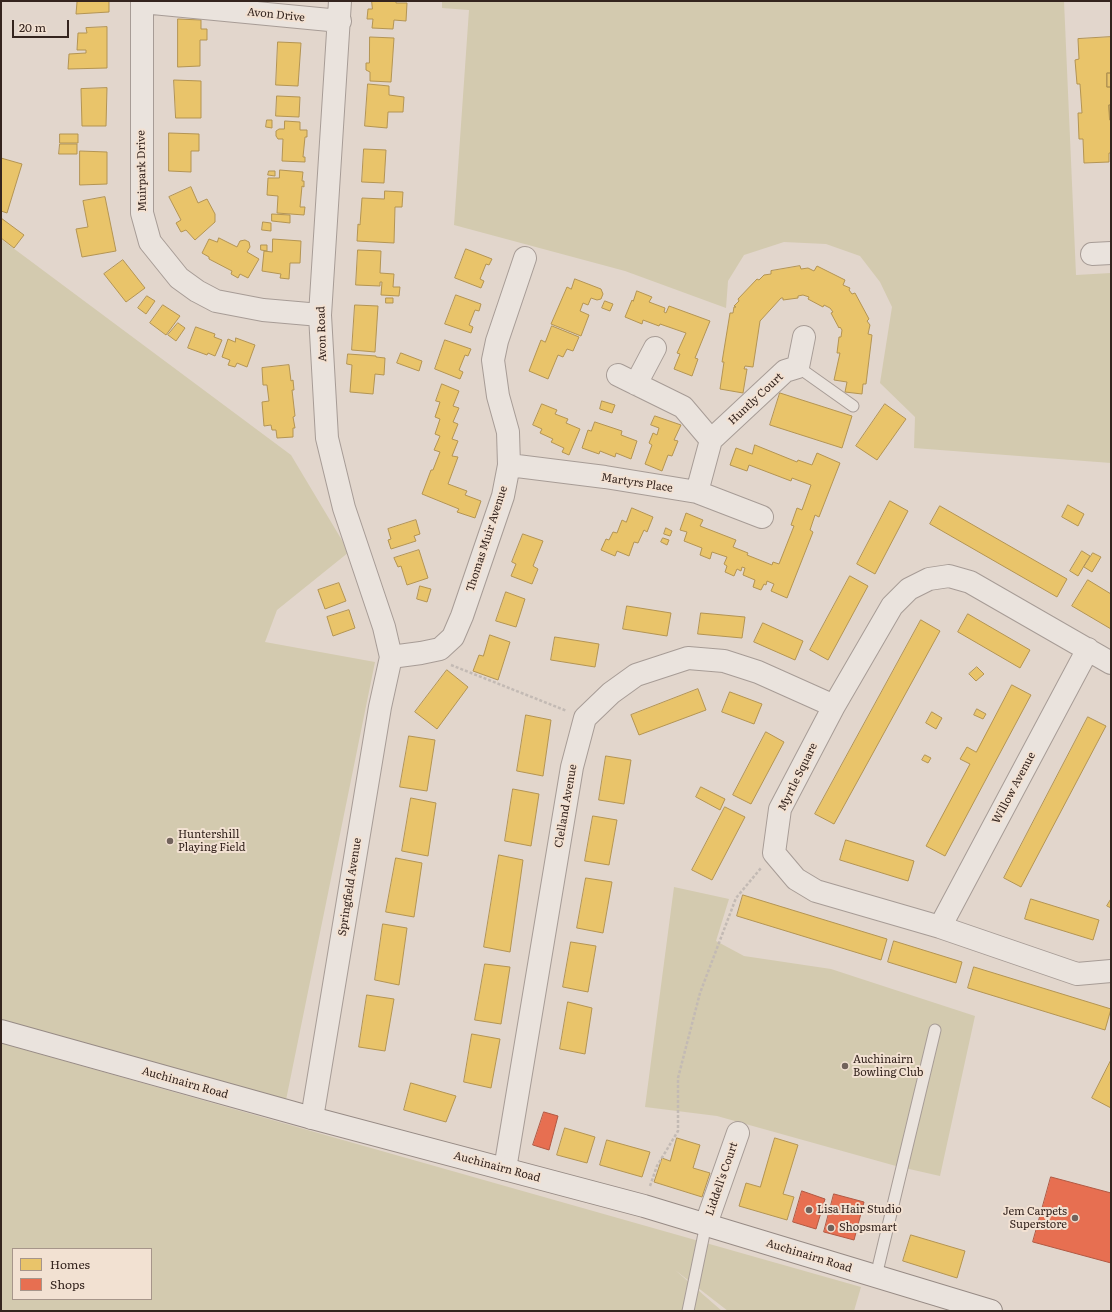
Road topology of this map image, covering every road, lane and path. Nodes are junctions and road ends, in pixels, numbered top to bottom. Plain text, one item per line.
1 (142, 1) edge
2 (340, 11) edge
3 (525, 258) dead end
4 (320, 315) junction
5 (804, 337) dead end
6 (655, 348) dead end
7 (798, 367) junction
8 (853, 406) dead end
9 (711, 440) junction
10 (509, 465) junction
11 (697, 492) junction
12 (762, 517) dead end
13 (1088, 649) junction
14 (391, 658) junction
15 (1111, 663) edge
16 (449, 664) dead end
17 (834, 706) junction
18 (585, 718) junction
19 (774, 853) junction
20 (940, 926) junction
21 (1111, 971) edge
22 (935, 1030) dead end
23 (1, 1031) edge
24 (312, 1118) junction
25 (738, 1133) dead end
26 (505, 1169) junction
27 (644, 1206) junction
28 (706, 1224) junction
29 (876, 1276) junction
30 (688, 1311) edge
31 (991, 1311) edge

1 - 2 street, Avon Drive
1 - 4 street, Muirpark Drive
2 - 4 street, Avon Road
3 - 10 street, Thomas Muir Avenue
4 - 14 street, Avon Road
5 - 7 street
6 - 9 street
7 - 8 lane
7 - 9 street, Huntly Court
9 - 11 street
10 - 11 street, Martyrs Place
10 - 14 street, Thomas Muir Avenue
11 - 12 street, Martyrs Place
13 - 15 street, Myrtle Square
13 - 17 street, Myrtle Square
13 - 20 street, Willow Avenue
14 - 24 street, Springfield Avenue
16 - 18 path
17 - 18 street
17 - 19 street, Myrtle Square
18 - 26 street, Clelland Avenue
19 - 20 street
19 - 27 path
20 - 21 street
22 - 29 lane
23 - 24 street, Auchinairn Road
24 - 26 street, Auchinairn Road
25 - 28 street, Liddell's Court
26 - 27 street, Auchinairn Road
27 - 28 street, Auchinairn Road
28 - 29 street, Auchinairn Road
28 - 30 lane
29 - 31 street, Auchinairn Road

